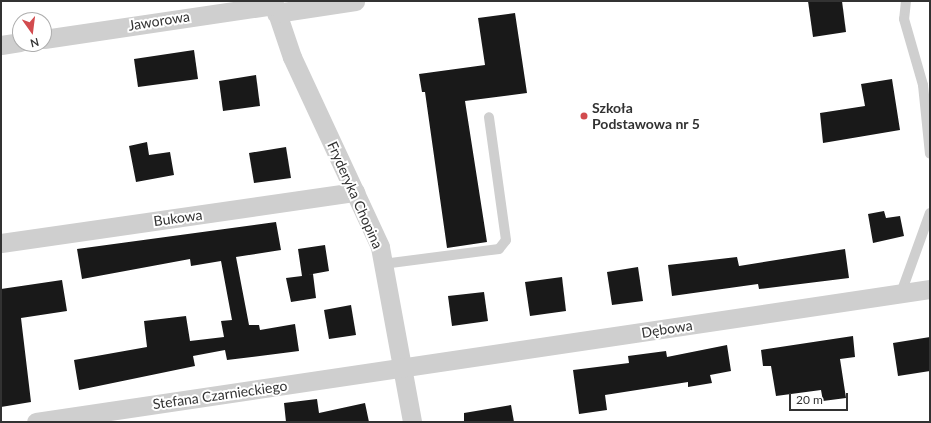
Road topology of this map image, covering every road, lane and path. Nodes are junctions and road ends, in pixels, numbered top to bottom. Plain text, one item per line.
1 (355, 1) edge
2 (906, 1) edge
3 (274, 6) edge
4 (52, 38) edge
5 (12, 43) edge
6 (1, 45) edge
7 (489, 117) dead end
8 (930, 154) edge
9 (354, 192) junction
10 (930, 213) edge
11 (1, 243) edge
12 (383, 264) junction
13 (930, 289) edge
14 (901, 293) junction
15 (404, 369) junction
16 (36, 422) edge
17 (412, 422) edge

1 - 3 street, Jaworowa
2 - 8 lane
3 - 4 street, Jaworowa
3 - 9 street, Fryderyka Chopina
5 - 6 street
7 - 12 lane
9 - 11 street, Bukowa
9 - 12 street, Fryderyka Chopina
10 - 14 lane
12 - 15 street, Fryderyka Chopina
13 - 14 street, Dębowa
14 - 15 street, Dębowa
15 - 16 street, Stefana Czarnieckiego
15 - 17 street, Fryderyka Chopina

